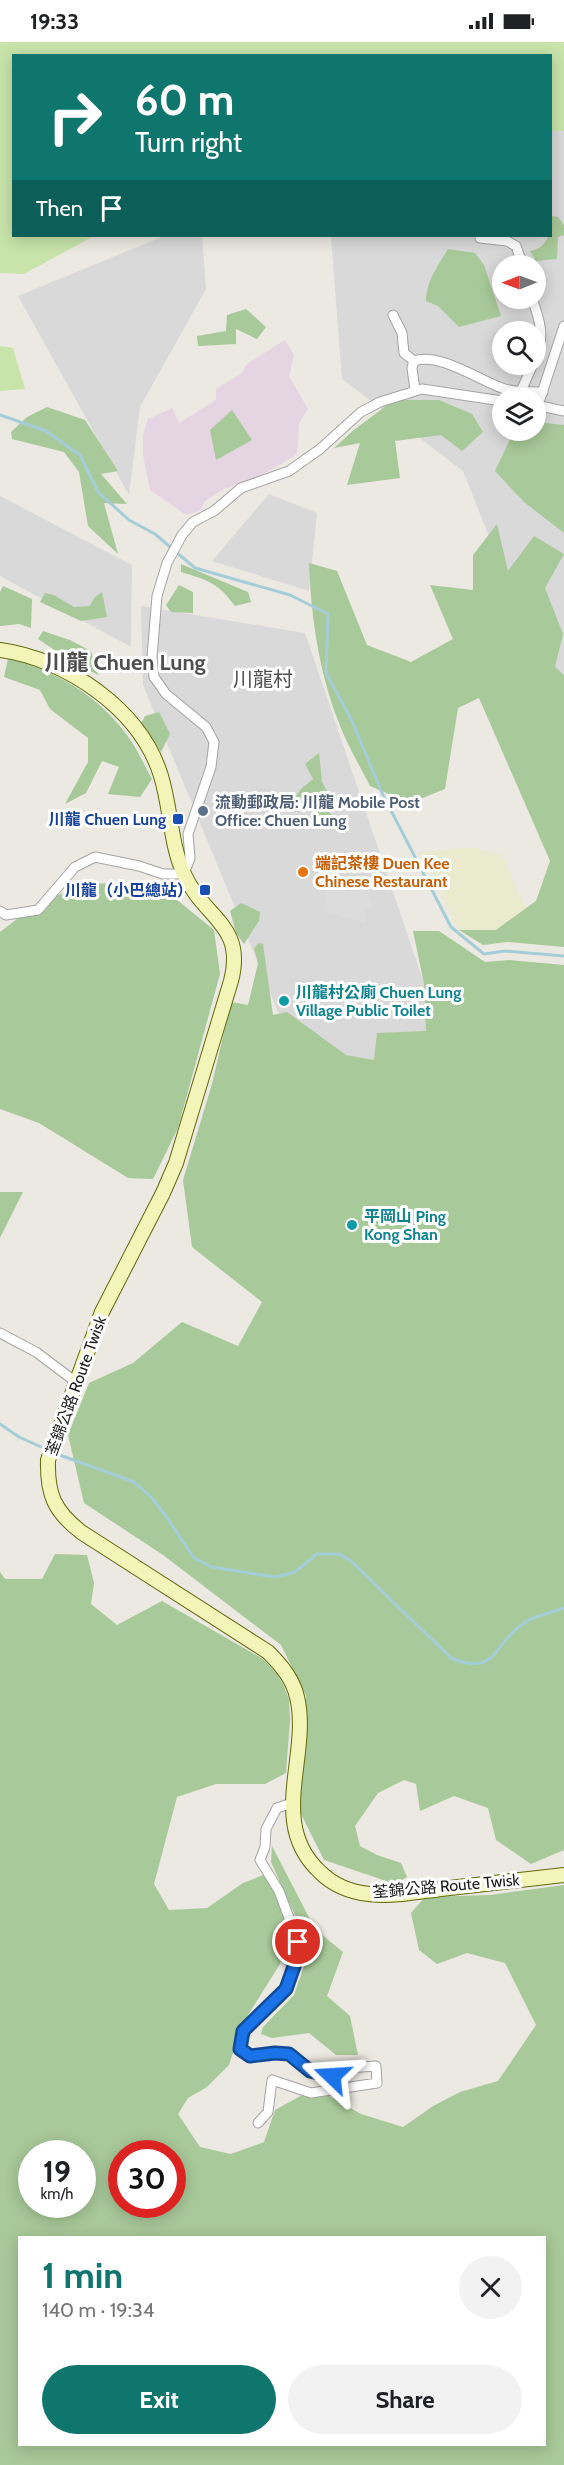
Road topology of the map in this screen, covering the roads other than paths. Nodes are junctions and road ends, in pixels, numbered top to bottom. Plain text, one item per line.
1 (480, 238) dead end
2 (519, 255) edge
3 (393, 315) dead end
4 (564, 326) edge
5 (414, 361) junction
6 (500, 387) edge
7 (545, 387) edge
8 (415, 390) junction
9 (492, 400) edge
10 (546, 407) edge
11 (564, 411) edge
12 (0, 650) edge
13 (184, 874) junction
14 (0, 911) edge
15 (0, 1333) edge
16 (76, 1382) junction
17 (292, 1803) junction
18 (564, 1875) edge
19 (258, 2123) dead end

1 - 2 street
3 - 5 street
4 - 7 street
5 - 6 street
5 - 8 street
8 - 9 street
8 - 13 street
10 - 11 street
12 - 13 main road, 荃錦公路 Route Twisk
13 - 14 street
13 - 16 main road, 荃錦公路 Route Twisk
15 - 16 street
16 - 17 main road, 荃錦公路 Route Twisk
17 - 18 main road, 荃錦公路 Route Twisk
17 - 19 street

